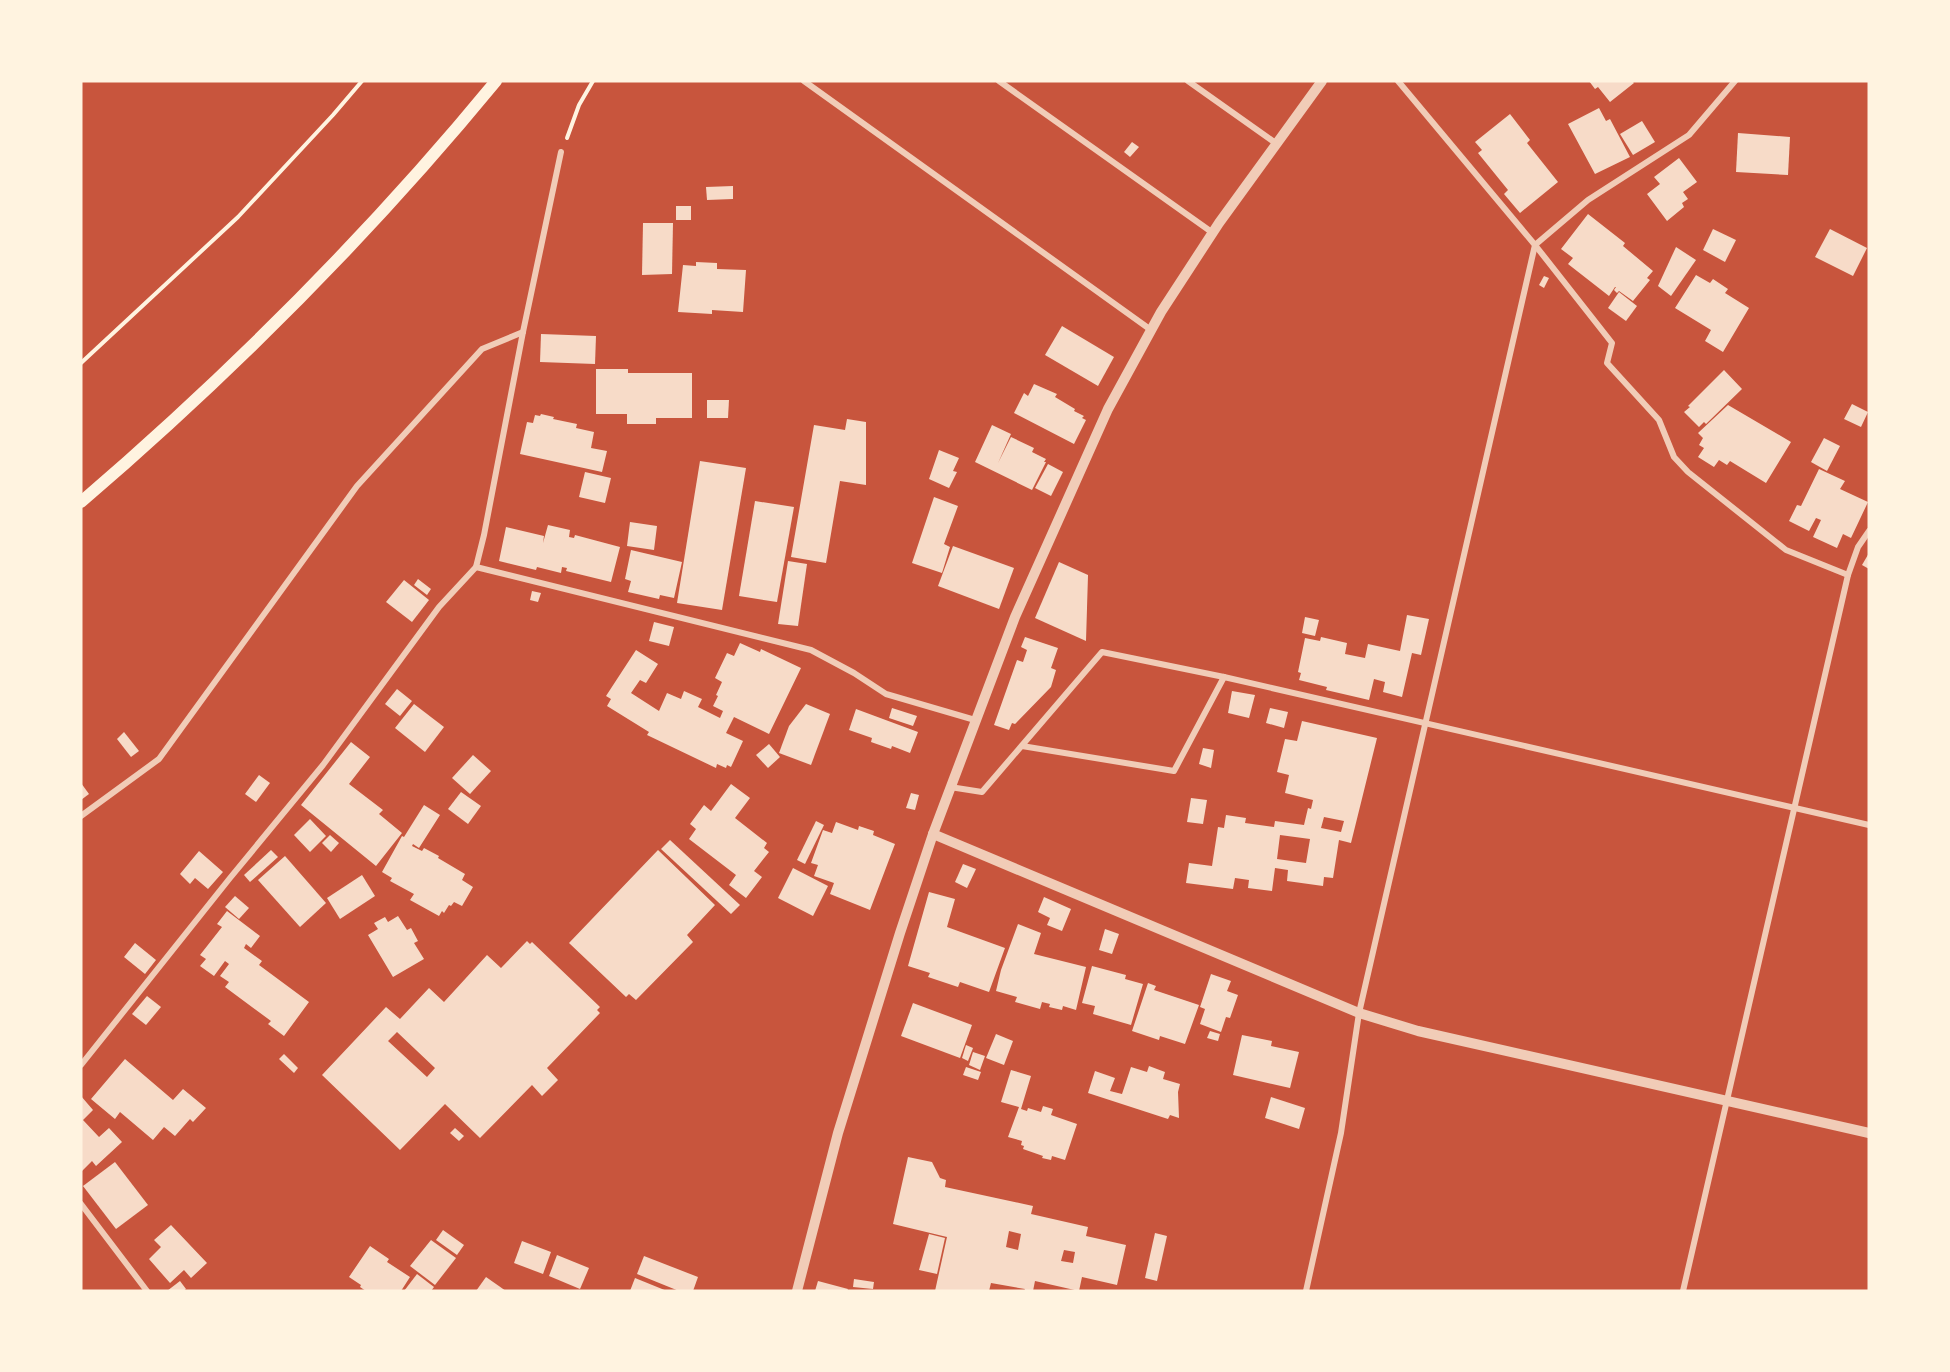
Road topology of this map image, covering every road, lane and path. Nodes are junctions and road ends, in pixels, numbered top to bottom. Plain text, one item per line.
1 (362, 81) edge
2 (496, 81) edge
3 (593, 81) edge
4 (804, 81) edge
5 (999, 81) edge
6 (1188, 81) edge
7 (1322, 81) edge
8 (1398, 81) edge
9 (1735, 81) edge
10 (1277, 144) junction
11 (561, 152) joint
12 (1213, 233) junction
13 (1535, 245) junction
14 (1151, 330) junction
15 (523, 332) junction
16 (81, 363) edge
17 (81, 502) edge
18 (1869, 531) edge
19 (476, 567) junction
20 (1848, 575) junction
21 (1224, 677) junction
22 (975, 720) junction
23 (1425, 724) junction
24 (1022, 746) junction
25 (950, 788) junction
26 (1794, 808) junction
27 (81, 816) edge
28 (1869, 825) edge
29 (933, 834) junction
30 (1359, 1013) junction
31 (81, 1065) edge
32 (1726, 1100) junction
33 (1869, 1133) edge
34 (81, 1204) edge
35 (147, 1291) edge
36 (797, 1291) edge
37 (1306, 1291) edge
38 (1683, 1291) edge

1 - 16 path
2 - 17 main road
3 - 11 path
4 - 14 street
5 - 12 street
6 - 10 street
7 - 10 street
8 - 13 street
9 - 13 street
10 - 12 street
11 - 15 street
12 - 14 street
13 - 20 street
13 - 23 street
14 - 22 street
15 - 19 street
15 - 27 street
18 - 20 street
19 - 22 street
19 - 31 street
20 - 26 street
21 - 23 street
21 - 24 street
21 - 24 street
22 - 25 street
23 - 26 street
23 - 30 street
24 - 25 street
25 - 29 street
26 - 28 street
26 - 32 street
29 - 30 street
29 - 36 street
30 - 32 street
30 - 37 street
32 - 33 street
32 - 38 street
34 - 35 street

